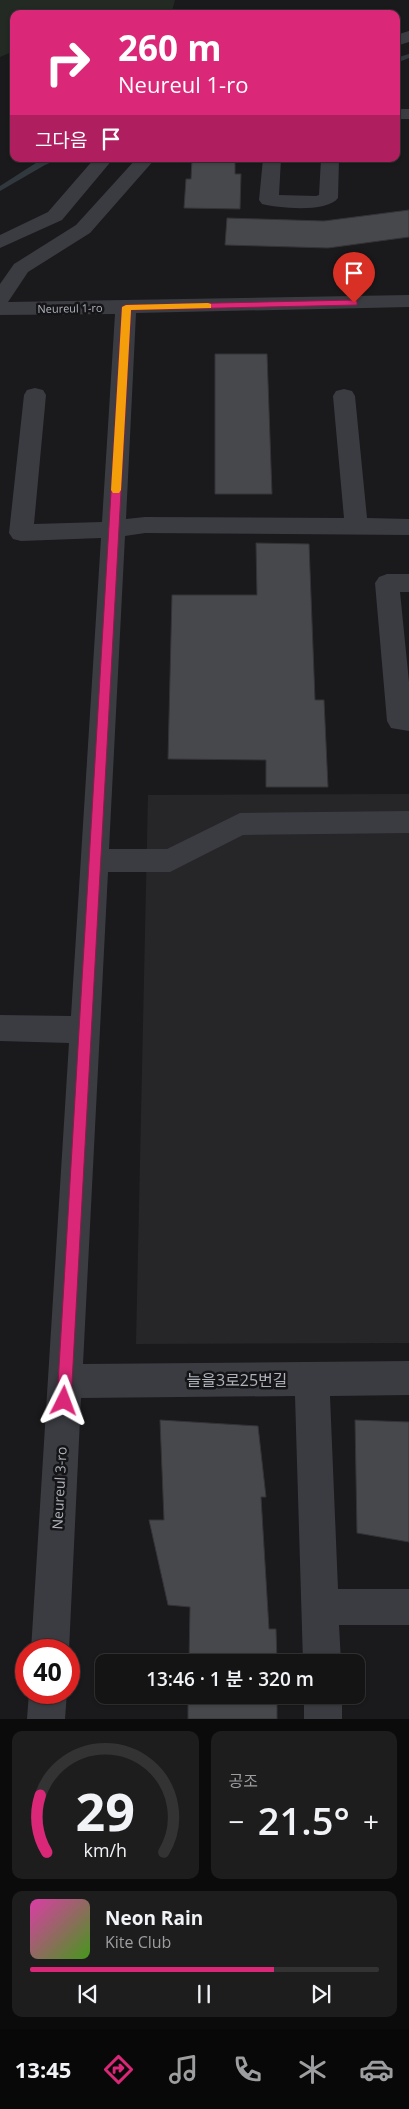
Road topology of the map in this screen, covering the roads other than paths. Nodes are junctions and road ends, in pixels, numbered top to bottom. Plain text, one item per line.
1 (101, 162) edge
2 (143, 162) edge
3 (272, 162) edge
4 (330, 162) edge
5 (6, 234) edge
6 (0, 299) edge
7 (409, 301) edge
8 (126, 307) junction
9 (0, 308) edge
10 (36, 395) dead end
11 (344, 396) dead end
12 (356, 527) junction
13 (409, 527) edge
14 (114, 528) junction
15 (10, 533) edge
16 (409, 583) edge
17 (409, 721) edge
18 (409, 822) edge
19 (95, 860) junction
20 (0, 1028) edge
21 (85, 1030) junction
22 (409, 1378) edge
23 (312, 1379) junction
24 (65, 1381) junction
25 (321, 1607) junction
26 (409, 1607) edge
27 (51, 1639) edge
28 (322, 1654) edge
29 (47, 1704) edge
30 (323, 1704) edge
31 (46, 1719) edge
32 (324, 1719) edge

1 - 5 street
2 - 6 street
3 - 4 street
7 - 8 street, Neureul 1-ro
8 - 9 street, Neureul 1-ro
8 - 14 street, Neureul 3-ro
10 - 15 street
11 - 12 street
12 - 13 street
12 - 14 street
14 - 15 street
14 - 19 street, Neureul 3-ro
16 - 17 street
18 - 19 street
19 - 21 street, Neureul 3-ro
20 - 21 street
21 - 24 street, Neureul 3-ro
22 - 23 street, 늘을3로25번길
23 - 24 street, 늘을3로25번길
23 - 25 street
24 - 27 street, Neureul 3-ro
25 - 26 street
25 - 28 street
29 - 31 street
30 - 32 street

